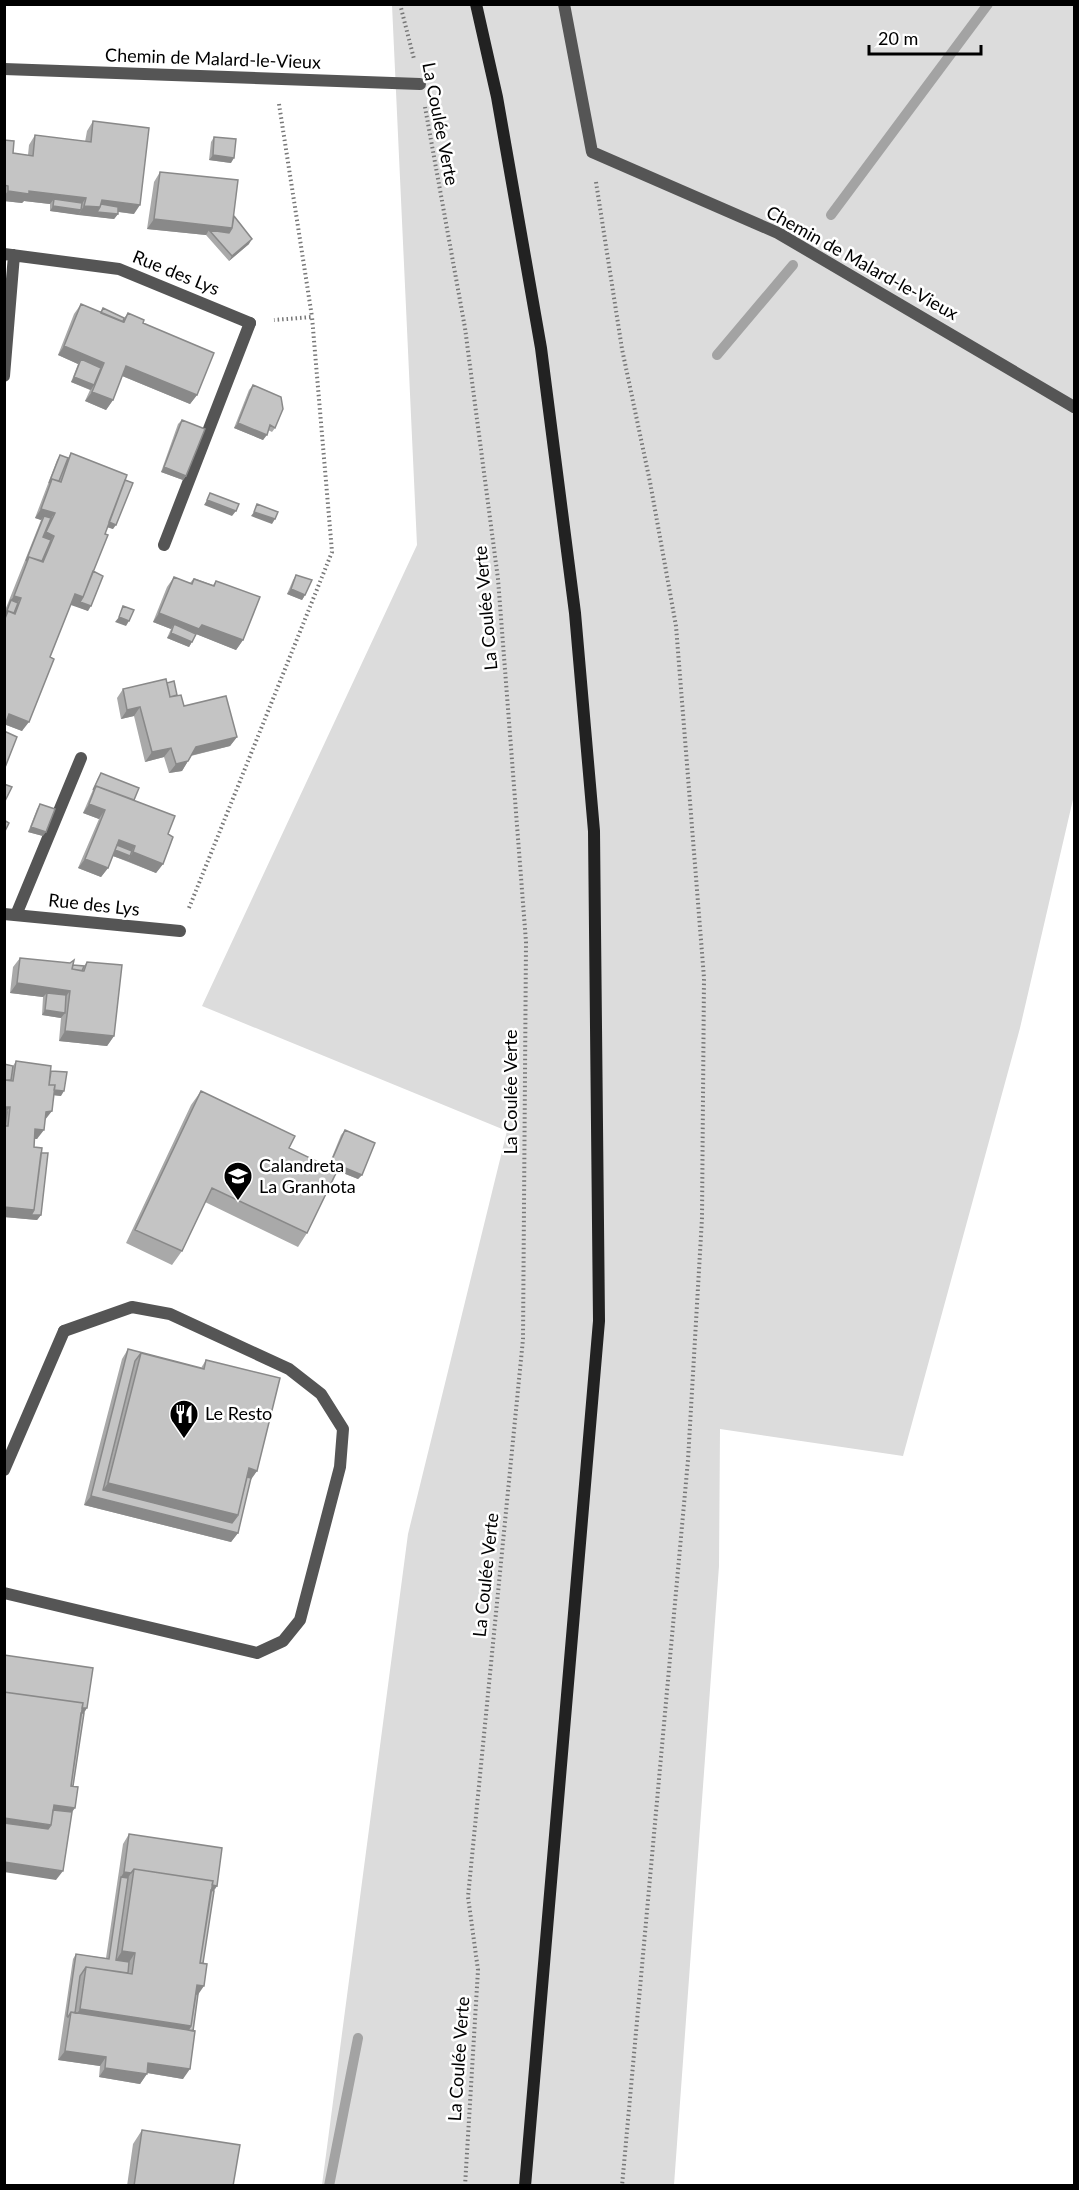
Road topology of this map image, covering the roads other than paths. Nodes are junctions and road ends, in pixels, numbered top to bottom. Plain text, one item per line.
1 (476, 4) edge
2 (566, 6) edge
3 (4, 69) edge
4 (420, 84) road end
5 (9, 255) edge
6 (4, 376) edge
7 (1074, 407) edge
8 (164, 545) dead end
9 (81, 758) dead end
10 (10, 914) edge
11 (180, 932) road end
12 (4, 1470) edge
13 (4, 1593) edge
14 (525, 2186) edge

1 - 14 main road
2 - 7 street, Chemin de Malard-le-Vieux
3 - 4 street, Chemin de Malard-le-Vieux
5 - 6 street, Rue des Lys
5 - 8 street, Rue des Lys
9 - 10 street
10 - 11 street, Rue des Lys
12 - 13 street

